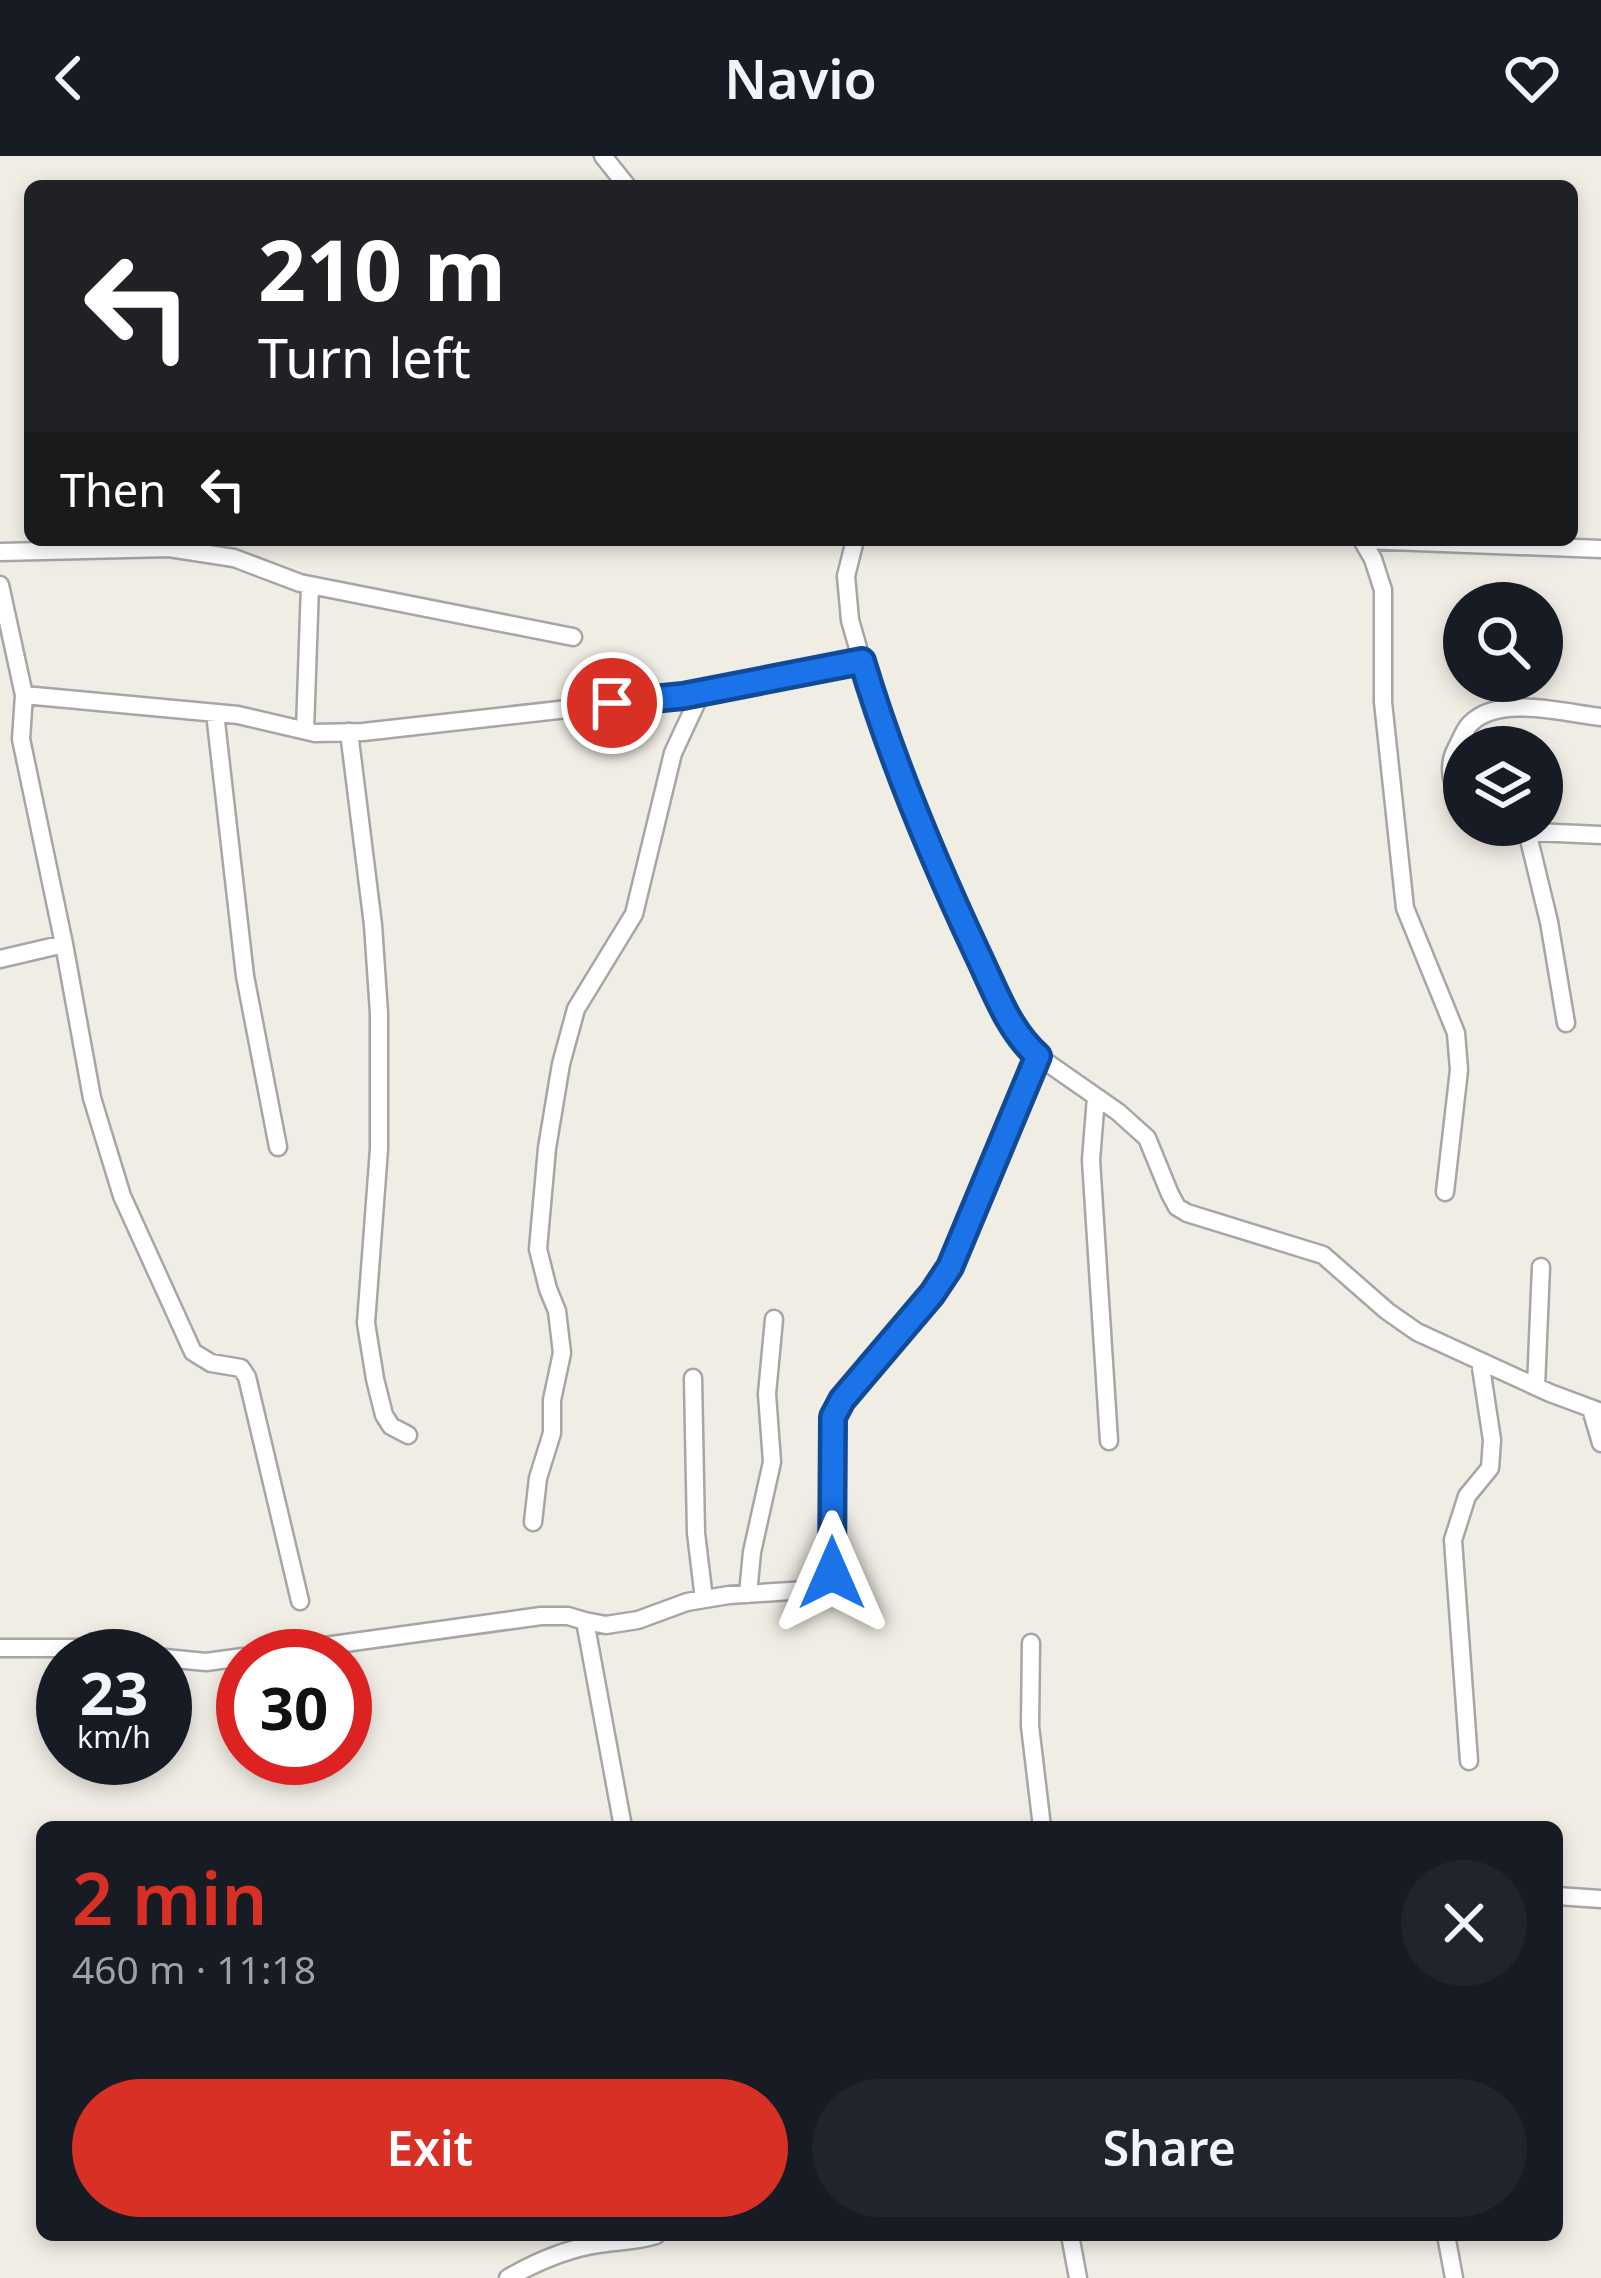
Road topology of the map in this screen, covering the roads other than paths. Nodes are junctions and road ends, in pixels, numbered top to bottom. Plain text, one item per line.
1 (603, 156) edge
2 (622, 180) edge
3 (854, 546) edge
4 (1366, 546) edge
5 (1522, 546) edge
6 (1601, 549) edge
7 (0, 552) edge
8 (310, 585) junction
9 (0, 586) edge
10 (573, 637) dead end
11 (862, 661) junction
12 (701, 693) junction
13 (23, 695) junction
14 (215, 713) junction
15 (1601, 717) edge
16 (1469, 726) edge
17 (304, 730) junction
18 (350, 733) junction
19 (1563, 833) edge
20 (1601, 835) edge
21 (1531, 846) edge
22 (64, 944) junction
23 (0, 959) edge
24 (1566, 1023) dead end
25 (1038, 1056) junction
26 (1096, 1096) junction
27 (278, 1147) dead end
28 (1445, 1192) dead end
29 (1541, 1268) dead end
30 (774, 1319) dead end
31 (1480, 1361) junction
32 (693, 1378) dead end
33 (1536, 1387) junction
34 (1596, 1411) edge
35 (408, 1435) dead end
36 (1109, 1441) dead end
37 (1601, 1443) edge
38 (533, 1522) dead end
39 (748, 1594) junction
40 (704, 1599) junction
41 (300, 1601) dead end
42 (586, 1622) junction
43 (372, 1640) edge
44 (1031, 1643) dead end
45 (0, 1648) edge
46 (36, 1648) edge
47 (1469, 1761) dead end
48 (622, 1821) edge
49 (1041, 1821) edge
50 (1563, 1897) edge
51 (1601, 1900) edge
52 (639, 2241) edge
53 (1071, 2241) edge
54 (1447, 2241) edge
55 (508, 2278) edge
56 (1078, 2278) edge
57 (1454, 2278) edge

1 - 2 street
3 - 11 street
4 - 28 street
5 - 6 street
7 - 8 street
8 - 10 street
8 - 17 street
9 - 13 street
11 - 12 street
11 - 25 street
12 - 18 street
12 - 38 street
13 - 14 street
13 - 22 street
14 - 17 street
14 - 27 street
15 - 16 street
17 - 18 street
18 - 35 street
19 - 20 street
21 - 24 street
22 - 23 street
22 - 41 street
25 - 26 street
25 - 39 street
26 - 31 street
26 - 36 street
29 - 33 street
30 - 39 street
31 - 33 street
31 - 47 street
32 - 40 street
33 - 34 street
34 - 37 street
39 - 40 street
40 - 42 street
42 - 43 street
42 - 48 street
44 - 49 street
45 - 46 street
50 - 51 street
52 - 55 street
53 - 56 street
54 - 57 street

